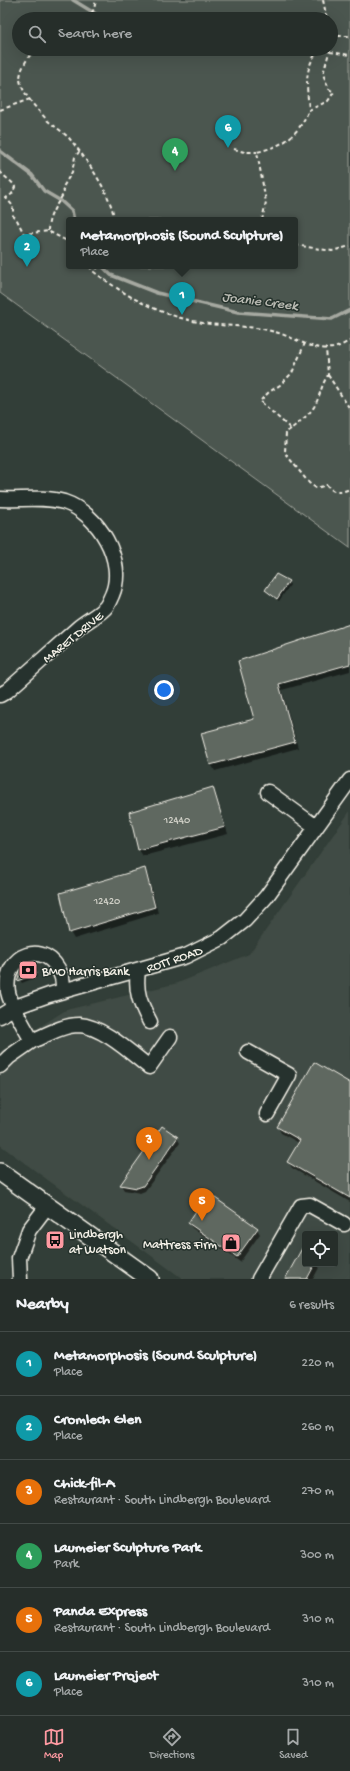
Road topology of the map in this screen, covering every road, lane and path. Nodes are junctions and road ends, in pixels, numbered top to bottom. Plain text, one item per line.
1 (96, 0) edge
2 (323, 0) edge
3 (93, 12) edge
4 (326, 12) edge
5 (338, 36) edge
6 (350, 36) edge
7 (338, 52) edge
8 (350, 55) edge
9 (30, 56) edge
10 (313, 56) edge
11 (328, 56) edge
12 (30, 99) junction
13 (0, 110) edge
14 (309, 110) junction
15 (234, 149) dead end
16 (79, 152) junction
17 (257, 152) junction
18 (0, 170) edge
19 (114, 217) edge
20 (263, 217) edge
21 (48, 231) junction
22 (66, 240) edge
23 (298, 245) edge
24 (350, 246) edge
25 (92, 269) edge
26 (96, 269) edge
27 (94, 272) junction
28 (350, 341) edge
29 (305, 344) junction
30 (326, 347) junction
31 (328, 375) junction
32 (350, 409) edge
33 (291, 429) junction
34 (350, 489) edge
35 (0, 499) edge
36 (0, 695) edge
37 (350, 780) edge
38 (268, 792) dead end
39 (316, 827) junction
40 (138, 970) junction
41 (63, 990) junction
42 (15, 1008) junction
43 (0, 1016) edge
44 (150, 1022) dead end
45 (170, 1037) dead end
46 (32, 1041) junction
47 (248, 1052) dead end
48 (0, 1066) edge
49 (267, 1114) dead end
50 (0, 1172) edge
51 (48, 1205) junction
52 (344, 1224) dead end
53 (20, 1279) edge
54 (150, 1279) edge
55 (259, 1279) edge

1 - 3 path
2 - 4 path
5 - 6 path
7 - 8 path
9 - 12 path
10 - 14 path
11 - 14 path
12 - 13 path
12 - 16 path
14 - 17 path
15 - 17 path
16 - 19 path
16 - 21 path
17 - 20 path
18 - 21 path
21 - 22 path
23 - 24 path
25 - 27 path
26 - 27 path
27 - 29 path
28 - 30 path
29 - 30 path
29 - 33 path
30 - 31 path
31 - 32 path
31 - 33 path
33 - 34 path
35 - 36 street, MARET DRIVE
37 - 39 street, ROTT ROAD
38 - 39 street
39 - 40 street, ROTT ROAD
40 - 41 street, ROTT ROAD
40 - 44 street
41 - 42 street, ROTT ROAD
41 - 42 street
42 - 43 street, ROTT ROAD
42 - 46 street
45 - 46 street
46 - 48 street
47 - 49 street
50 - 51 main road
51 - 53 street
51 - 54 main road
52 - 55 street

